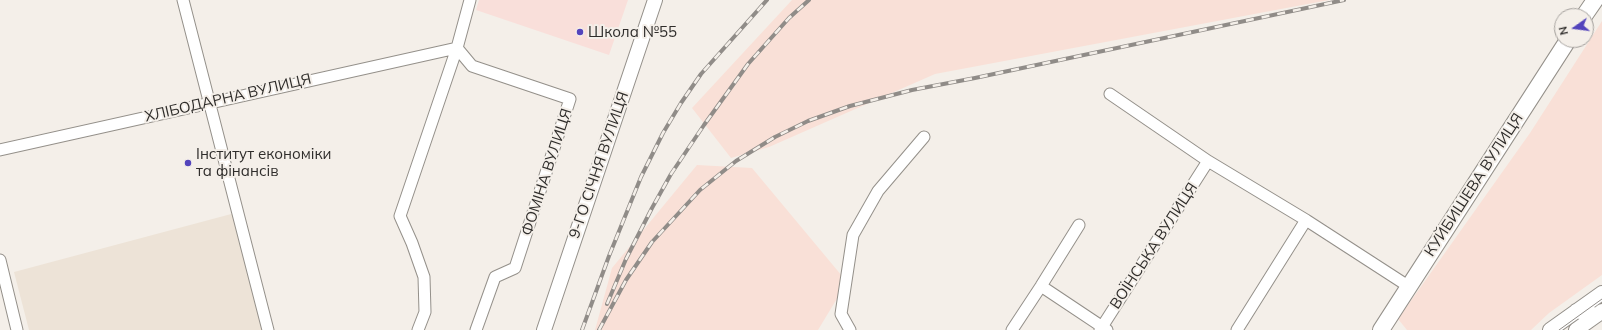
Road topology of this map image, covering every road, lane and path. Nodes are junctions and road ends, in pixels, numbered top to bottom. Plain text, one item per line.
1 (183, 0) edge
2 (470, 0) edge
3 (655, 0) edge
4 (457, 48) junction
5 (1563, 48) edge
6 (1110, 94) dead end
7 (208, 102) junction
8 (924, 137) dead end
9 (0, 150) edge
10 (1208, 161) junction
11 (1306, 220) junction
12 (1079, 225) dead end
13 (0, 260) edge
14 (1041, 286) junction
15 (1408, 286) junction
16 (1602, 293) edge
17 (1576, 311) junction
18 (1599, 313) edge
19 (1103, 329) edge
20 (17, 330) edge
21 (268, 330) edge
22 (418, 330) edge
23 (476, 330) edge
24 (544, 330) edge
25 (850, 330) edge
26 (1012, 330) edge
27 (1237, 330) edge
28 (1381, 330) edge
29 (1550, 330) edge
30 (1576, 330) edge

1 - 7 street
2 - 4 street
3 - 24 street, 9-ГО СІЧНЯ ВУЛИЦЯ
4 - 7 street, ХЛІБОДАРНА ВУЛИЦЯ
4 - 22 street
4 - 23 street, ФОМІНА ВУЛИЦЯ
5 - 15 main road, КУЙБИШЕВА ВУЛИЦЯ
6 - 10 street
7 - 9 street, ХЛІБОДАРНА ВУЛИЦЯ
7 - 21 street
8 - 25 street
10 - 11 street
10 - 19 street, ВОЇНСЬКА ВУЛИЦЯ
11 - 15 street
11 - 27 street
12 - 14 street
13 - 20 street
14 - 19 street
14 - 26 street
15 - 28 main road, КУЙБИШЕВА ВУЛИЦЯ
16 - 17 street
17 - 18 street
17 - 29 street
18 - 30 street

